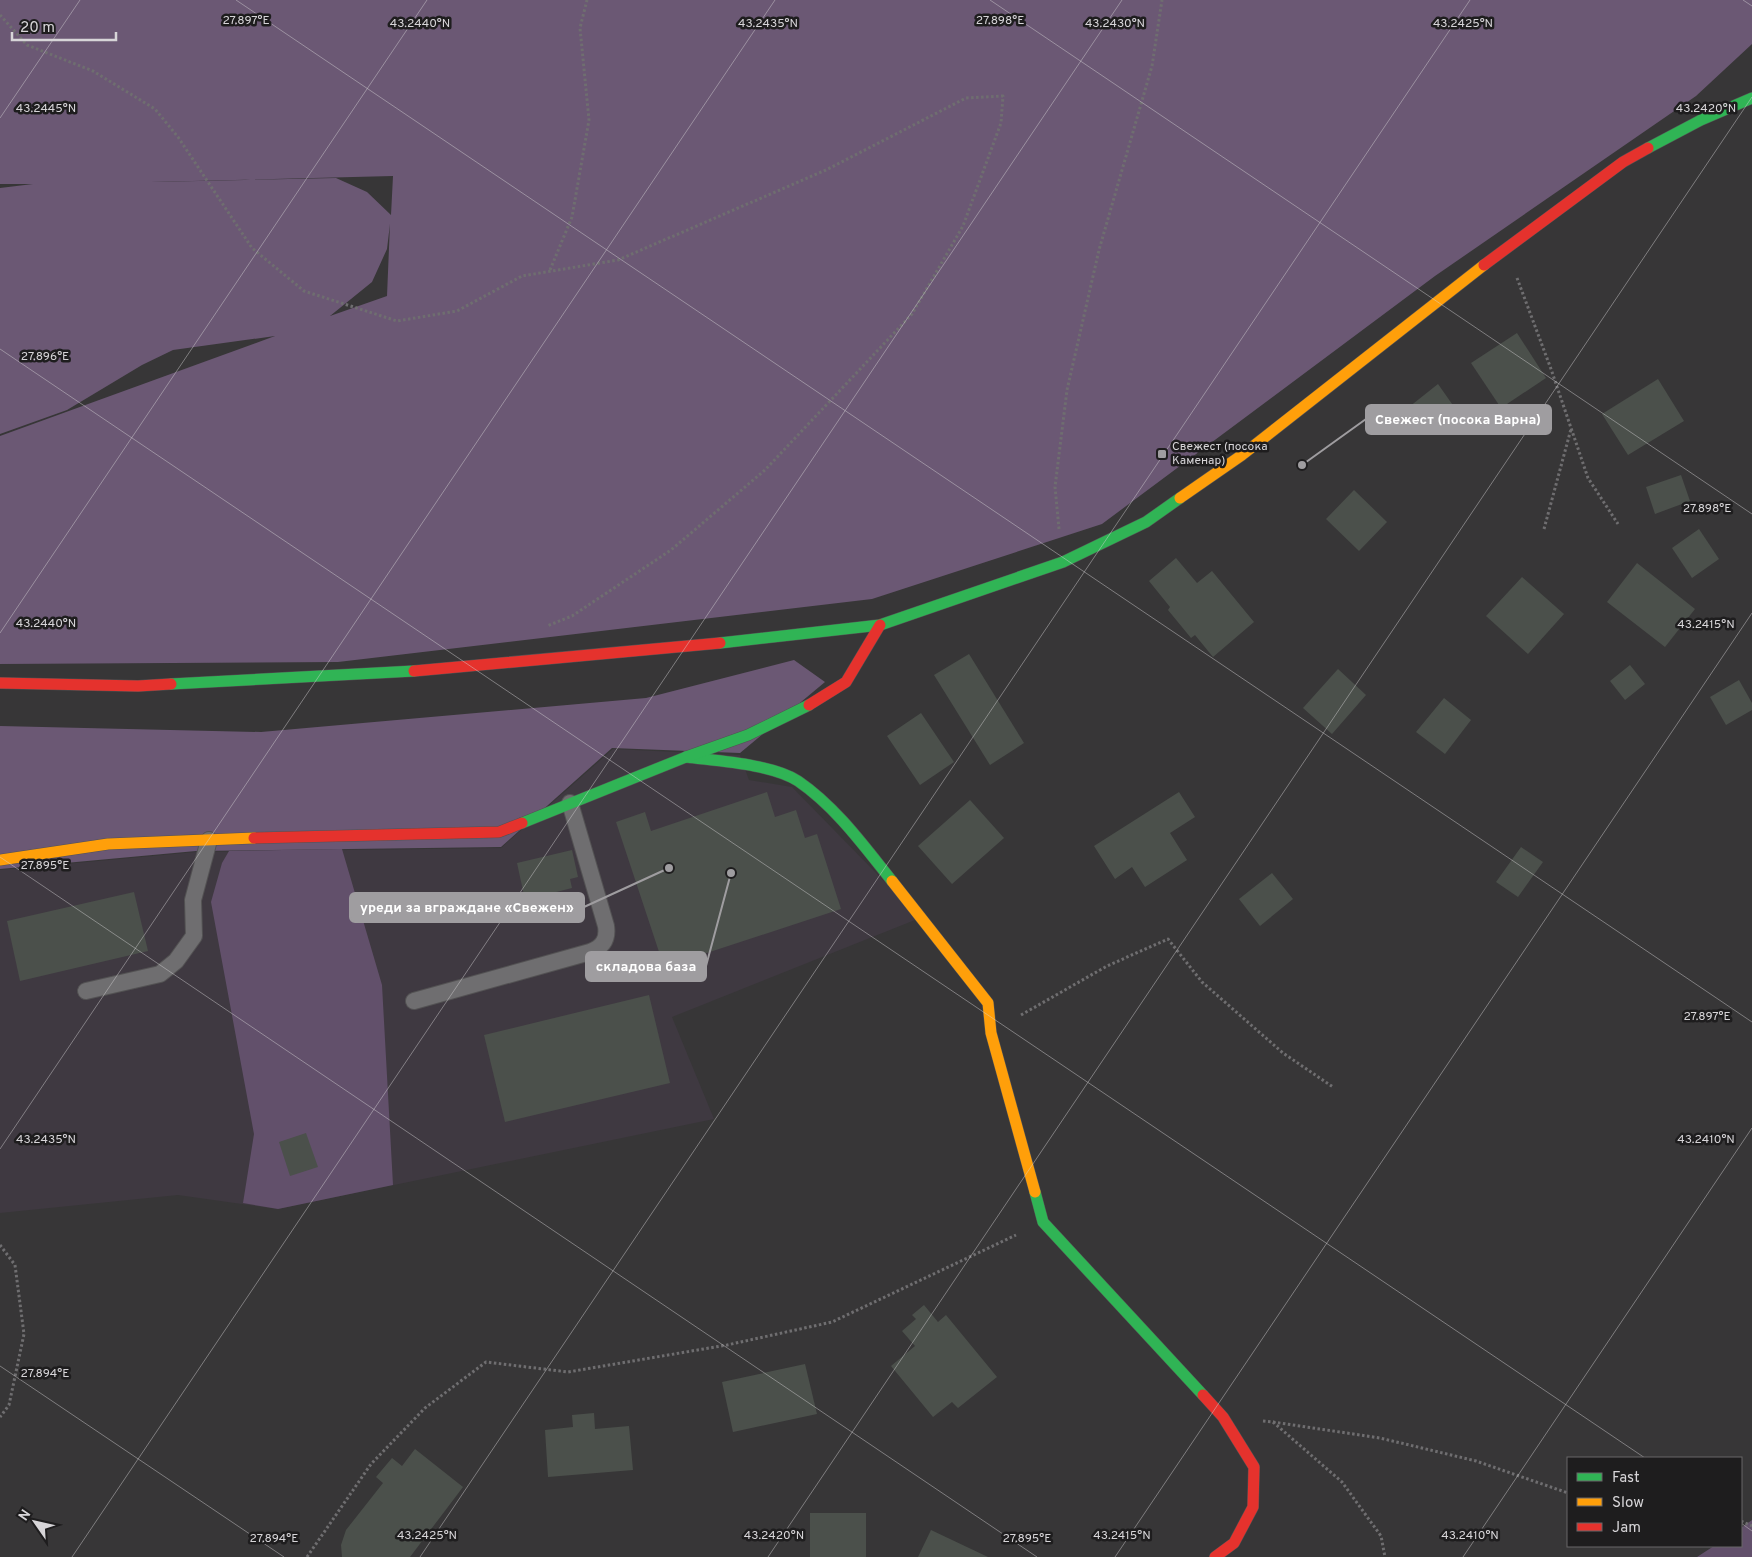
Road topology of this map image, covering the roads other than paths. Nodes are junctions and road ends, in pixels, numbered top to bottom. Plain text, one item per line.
1 (1752, 98) edge
2 (880, 625) junction
3 (0, 683) edge
4 (686, 757) junction
5 (570, 803) junction
6 (209, 840) junction
7 (0, 860) edge
8 (86, 991) dead end
9 (414, 1001) dead end
10 (1215, 1557) edge

1 - 2 street
2 - 3 street
2 - 4 street
4 - 5 street
4 - 10 street
5 - 6 street
5 - 9 lane
6 - 7 street
6 - 8 lane

